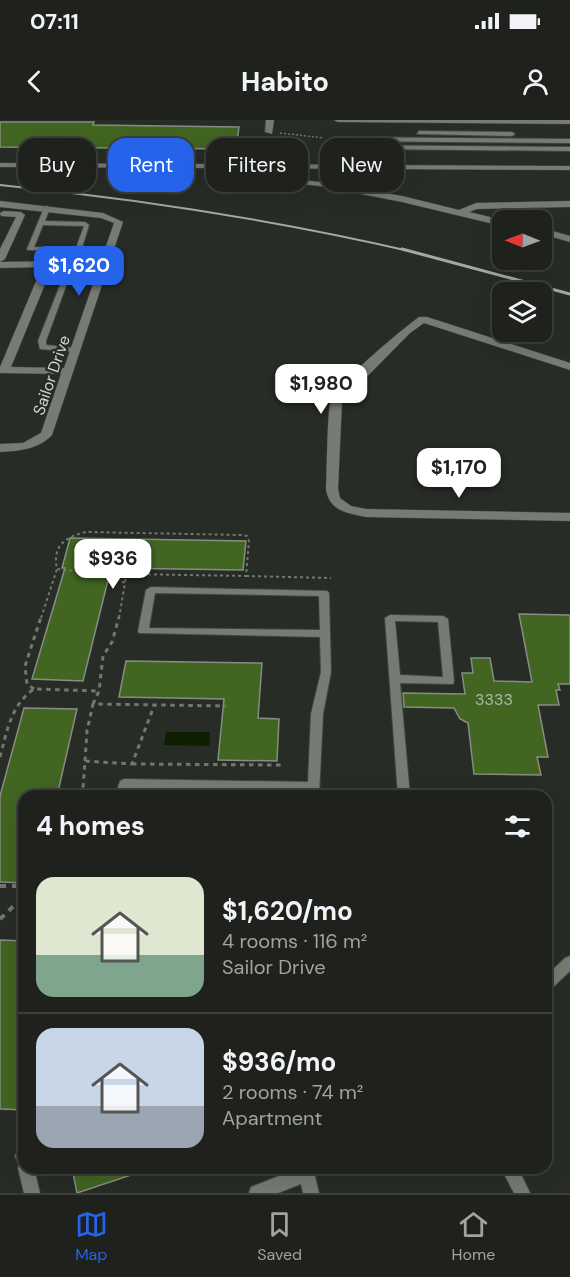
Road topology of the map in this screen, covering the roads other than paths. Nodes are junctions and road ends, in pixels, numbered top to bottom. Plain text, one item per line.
1 (270, 120) edge
2 (338, 120) edge
3 (570, 122) edge
4 (271, 132) road end
5 (570, 134) edge
6 (334, 138) edge
7 (404, 140) edge
8 (570, 141) edge
9 (404, 148) edge
10 (570, 149) edge
11 (0, 165) edge
12 (320, 165) edge
13 (404, 166) edge
14 (570, 168) edge
15 (308, 183) edge
16 (0, 204) edge
17 (570, 204) edge
18 (47, 208) junction
19 (460, 213) junction
20 (0, 214) edge
21 (492, 221) edge
22 (41, 223) junction
23 (552, 234) edge
24 (570, 239) edge
25 (79, 250) junction
26 (0, 259) edge
27 (74, 264) junction
28 (0, 265) edge
29 (48, 265) junction
30 (75, 350) junction
31 (570, 367) edge
32 (2, 370) edge
33 (68, 371) junction
34 (0, 448) edge
35 (570, 517) edge
36 (325, 634) junction
37 (395, 680) junction
38 (122, 790) edge
39 (266, 790) edge
40 (313, 790) edge
41 (404, 790) edge
42 (570, 962) edge
43 (552, 979) edge
44 (27, 1174) edge
45 (301, 1174) edge
46 (306, 1174) edge
47 (512, 1174) edge
48 (32, 1193) edge
49 (257, 1193) edge
50 (311, 1193) edge
51 (522, 1193) edge

1 - 4 street
2 - 3 street
5 - 6 lane
7 - 8 lane
9 - 10 lane
11 - 12 street
13 - 14 street
15 - 19 street
16 - 18 street, Sailor Drive
17 - 19 street
18 - 22 lane
18 - 30 street, Sailor Drive
19 - 21 street
20 - 26 street
22 - 25 lane
22 - 25 lane
23 - 24 street
25 - 27 street
27 - 29 street
27 - 30 lane
28 - 29 street
29 - 32 street
30 - 33 street, Sailor Drive
31 - 35 street
32 - 33 street
33 - 34 street, Sailor Drive
36 - 36 lane
36 - 40 lane
37 - 37 lane
37 - 41 lane
38 - 39 lane
42 - 43 lane
44 - 48 lane
45 - 49 lane
46 - 50 lane
47 - 51 lane

